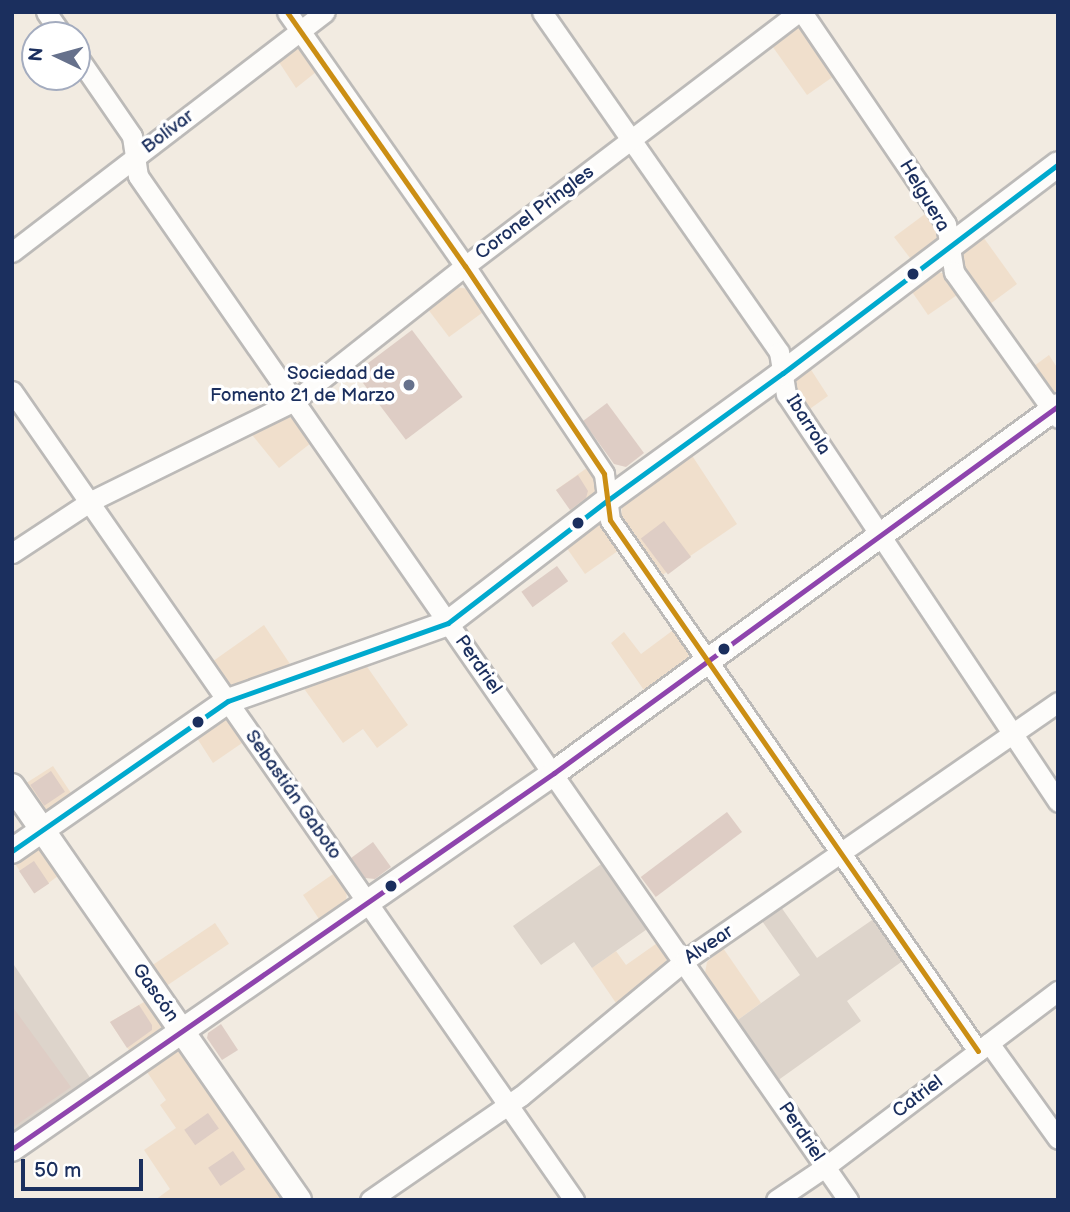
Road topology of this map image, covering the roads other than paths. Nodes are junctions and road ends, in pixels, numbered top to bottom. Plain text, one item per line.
1 (288, 12) edge
2 (324, 12) edge
3 (542, 12) edge
4 (800, 12) edge
5 (300, 31) junction
6 (91, 76) edge
7 (631, 141) junction
8 (136, 156) junction
9 (1058, 164) edge
10 (950, 246) junction
11 (13, 251) edge
12 (465, 266) junction
13 (783, 373) junction
14 (12, 391) edge
15 (294, 401) junction
16 (1056, 411) edge
17 (608, 499) junction
18 (91, 501) junction
19 (880, 534) junction
20 (12, 553) edge
21 (448, 623) junction
22 (709, 659) junction
23 (228, 701) junction
24 (1058, 702) edge
25 (1011, 735) junction
26 (554, 773) junction
27 (12, 786) edge
28 (1058, 802) edge
29 (43, 830) junction
30 (12, 851) edge
31 (841, 855) junction
32 (367, 903) junction
33 (684, 961) junction
34 (1058, 991) edge
35 (183, 1033) junction
36 (983, 1047) junction
37 (509, 1103) junction
38 (1058, 1139) edge
39 (12, 1149) edge
40 (825, 1167) junction
41 (299, 1200) edge
42 (370, 1200) edge
43 (574, 1200) edge
44 (776, 1200) edge
45 (848, 1200) edge

1 - 5 street
2 - 5 street, Bolívar
3 - 7 street, Ibarrola
4 - 7 street, Coronel Pringles
4 - 10 street, Helguera
5 - 8 street, Bolívar
5 - 12 street
6 - 8 street, Perdriel
7 - 12 street, Coronel Pringles
7 - 13 street, Ibarrola
8 - 11 street, Bolívar
8 - 15 street, Perdriel
9 - 10 street
10 - 13 street
10 - 16 street, Helguera
12 - 15 street, Coronel Pringles
12 - 17 street
13 - 17 street
13 - 19 street, Ibarrola
14 - 18 street, Sebastián Gaboto
15 - 18 street, Coronel Pringles
15 - 21 street, Perdriel
16 - 19 street
17 - 21 street
17 - 22 street
18 - 20 street, Coronel Pringles
18 - 23 street, Sebastián Gaboto
19 - 22 street
19 - 25 street, Ibarrola
21 - 23 street
21 - 26 street, Perdriel
22 - 26 street
22 - 31 street
23 - 29 street
23 - 32 street, Sebastián Gaboto
24 - 25 street, Alvear
25 - 28 street, Ibarrola
25 - 31 street, Alvear
26 - 32 street
26 - 33 street, Perdriel
27 - 29 street, Gascón
29 - 30 street
29 - 35 street, Gascón
31 - 33 street, Alvear
31 - 36 street
32 - 35 street
32 - 37 street, Sebastián Gaboto
33 - 37 street, Alvear
33 - 40 street, Perdriel
34 - 36 street, Catriel
35 - 39 street
35 - 41 street, Gascón
36 - 38 street
36 - 40 street, Catriel
37 - 42 street, Alvear
37 - 43 street, Sebastián Gaboto
40 - 44 street, Catriel
40 - 45 street, Perdriel

